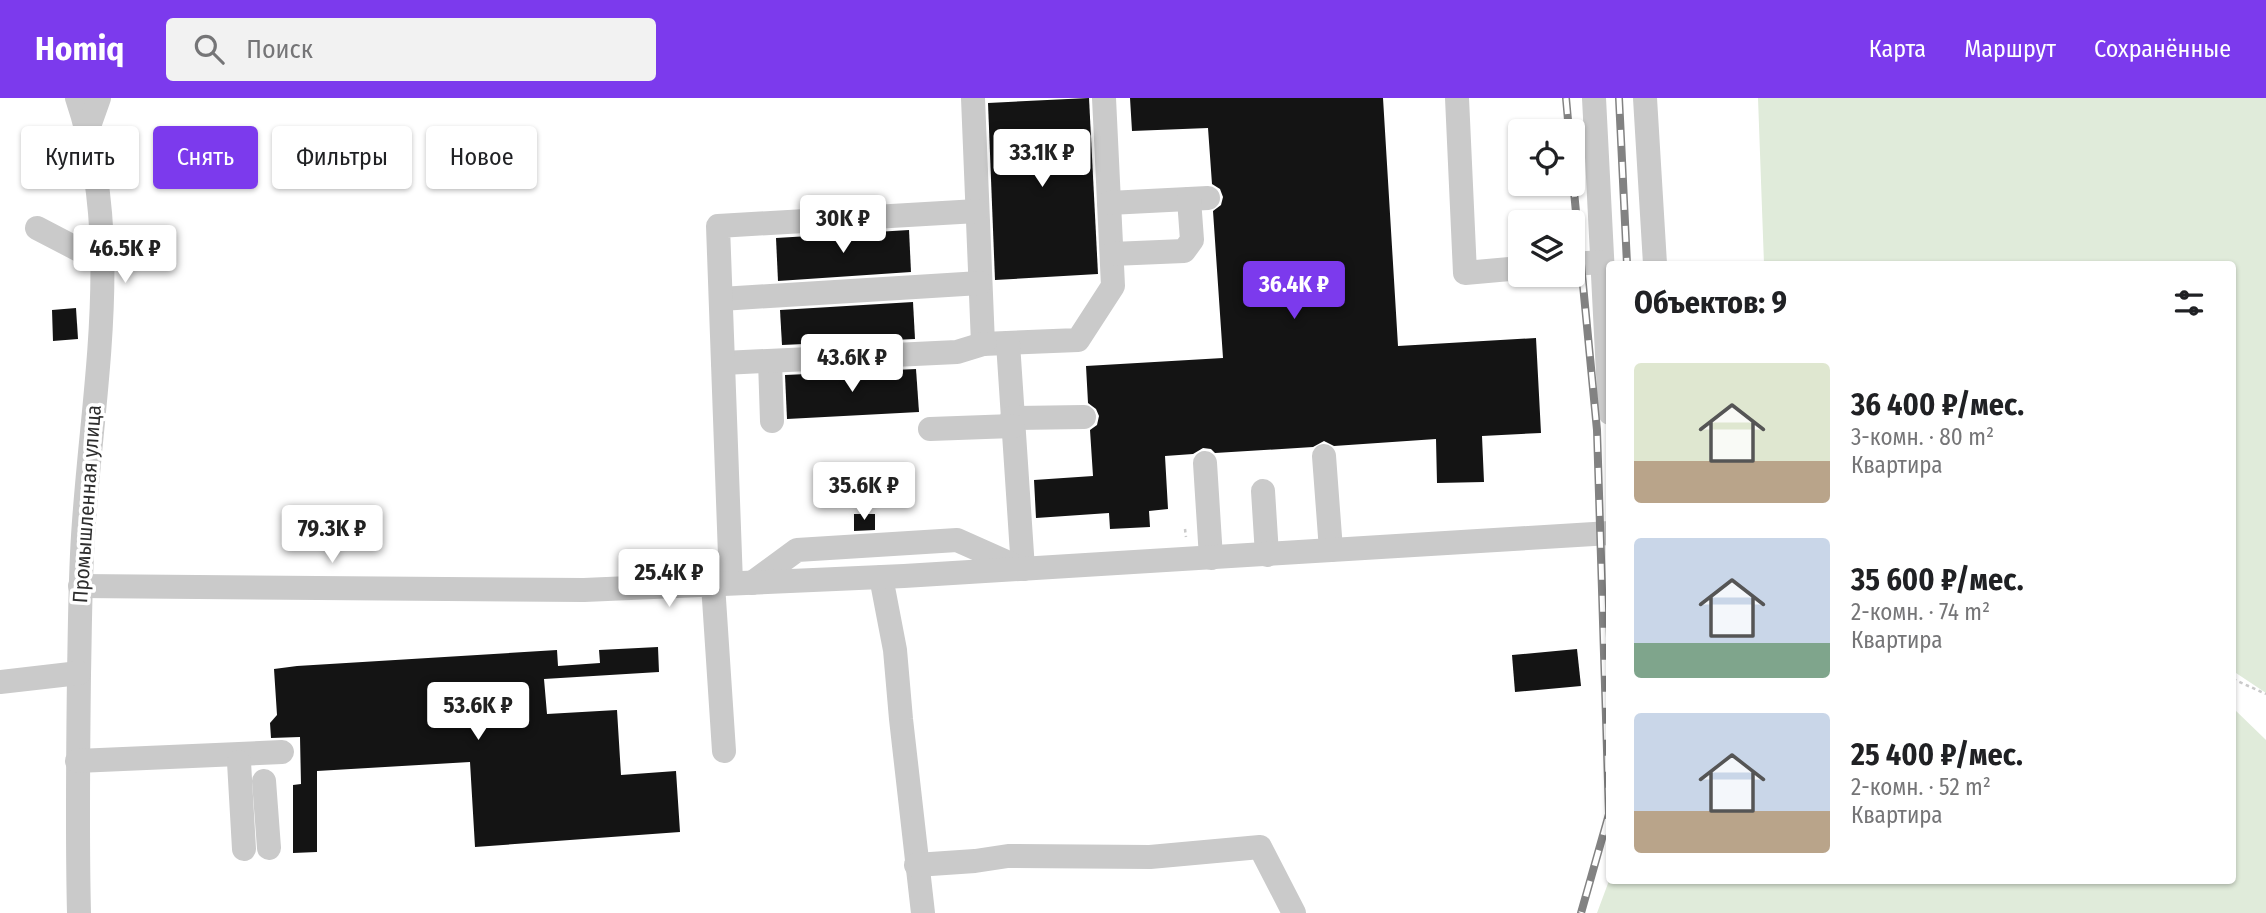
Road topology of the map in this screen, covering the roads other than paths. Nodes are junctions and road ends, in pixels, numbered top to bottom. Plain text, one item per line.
1 (77, 98) edge
2 (99, 98) edge
3 (972, 98) edge
4 (1104, 98) edge
5 (1457, 98) edge
6 (1594, 98) edge
7 (1645, 98) edge
8 (87, 126) edge
9 (89, 126) edge
10 (97, 189) edge
11 (1109, 203) junction
12 (977, 211) junction
13 (37, 228) dead end
14 (1112, 254) junction
15 (1656, 261) edge
16 (1602, 262) junction
17 (104, 263) junction
18 (1585, 263) edge
19 (1508, 269) edge
20 (980, 283) junction
21 (720, 299) junction
22 (1606, 338) edge
23 (995, 344) junction
24 (770, 361) junction
25 (723, 363) junction
26 (1084, 418) dead end
27 (772, 421) dead end
28 (1013, 422) junction
29 (930, 429) dead end
30 (1324, 456) dead end
31 (1205, 463) dead end
32 (1263, 491) dead end
33 (1606, 533) edge
34 (1331, 550) junction
35 (1267, 555) junction
36 (1211, 558) junction
37 (1023, 569) junction
38 (881, 577) junction
39 (732, 583) junction
40 (80, 586) junction
41 (79, 673) junction
42 (0, 682) edge
43 (724, 751) dead end
44 (282, 752) dead end
45 (234, 758) junction
46 (77, 761) junction
47 (269, 848) dead end
48 (244, 849) dead end
49 (916, 865) junction
50 (79, 913) edge
51 (923, 913) edge
52 (1294, 913) edge

1 - 8 street, Промышленная улица
2 - 9 street
3 - 12 street
4 - 11 street
5 - 19 street
6 - 16 street
7 - 15 street
10 - 17 street, Промышленная улица
11 - 14 street
11 - 14 street
12 - 20 street
12 - 21 street
13 - 17 street
14 - 23 street
16 - 18 street
16 - 22 street
17 - 40 street, Промышленная улица
20 - 21 street
20 - 23 street
21 - 25 street
23 - 24 street
23 - 28 street
24 - 25 street
24 - 27 street
25 - 39 street
26 - 28 street
28 - 29 street
28 - 37 street
30 - 34 street
31 - 36 street
32 - 35 street
33 - 34 street
34 - 35 street
35 - 36 street
36 - 37 street
37 - 38 street
37 - 39 street
38 - 39 street
38 - 49 street
39 - 40 street
39 - 43 street
40 - 41 street, Промышленная улица
41 - 42 street
41 - 46 street, Промышленная улица
44 - 45 street
45 - 46 street
45 - 47 street
45 - 48 street
46 - 50 street, Промышленная улица
49 - 51 street
49 - 52 street

